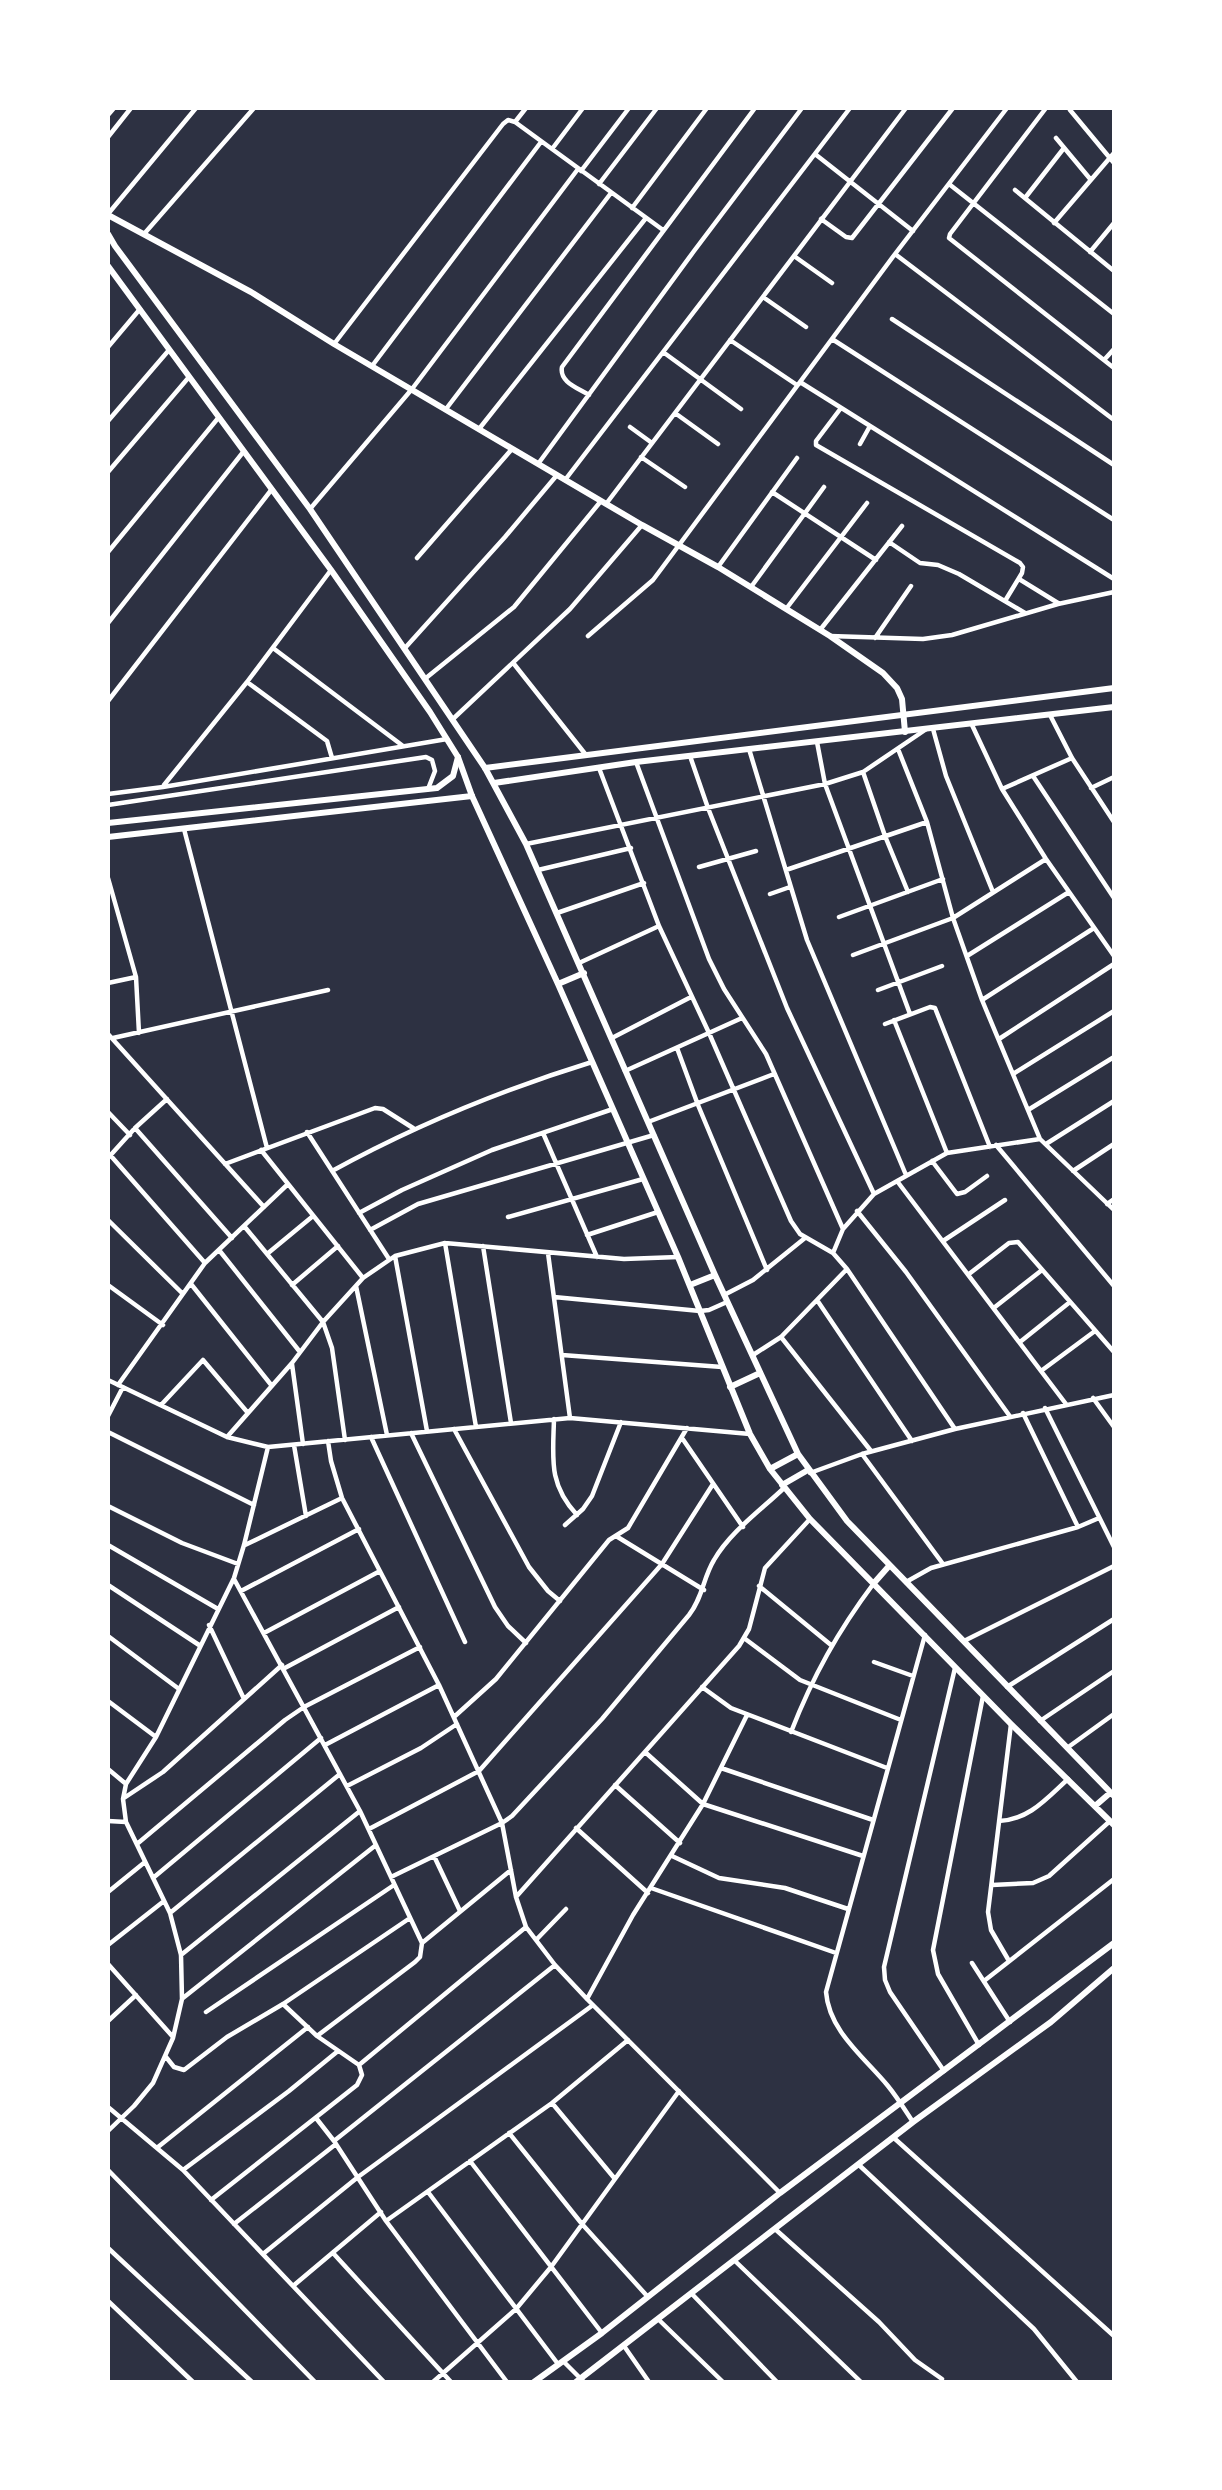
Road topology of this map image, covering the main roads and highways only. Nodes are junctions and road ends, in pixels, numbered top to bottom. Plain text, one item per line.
1 (108, 215) edge
2 (108, 233) edge
3 (108, 266) edge
4 (388, 623) junction
5 (374, 634) junction
6 (1114, 688) edge
7 (1007, 703) junction
8 (1114, 707) edge
9 (904, 715) junction
10 (1009, 721) junction
11 (905, 732) junction
12 (458, 757) junction
13 (485, 768) junction
14 (494, 783) junction
15 (472, 796) junction
16 (155, 816) junction
17 (108, 822) edge
18 (158, 831) junction
19 (108, 836) edge
20 (584, 973) junction
21 (558, 984) junction
22 (715, 1275) junction
23 (690, 1285) junction
24 (760, 1373) junction
25 (730, 1387) junction
26 (798, 1454) junction
27 (770, 1469) junction
28 (809, 1471) junction
29 (783, 1486) junction
30 (889, 1566) junction
31 (874, 1584) junction
32 (1112, 1794) edge
33 (1095, 1806) junction
34 (1112, 1823) edge
35 (1114, 1943) edge
36 (1114, 1968) edge
37 (580, 2380) edge
38 (534, 2382) edge

1 - 9 main road
2 - 4 main road
3 - 5 main road
4 - 5 main road
4 - 13 main road
5 - 12 main road
6 - 7 main road
7 - 9 main road
7 - 10 main road
8 - 10 main road
9 - 11 main road
9 - 13 main road
10 - 11 main road
11 - 14 main road
12 - 15 main road
12 - 16 main road
13 - 14 main road
14 - 20 main road
15 - 18 main road
15 - 21 main road
16 - 17 main road
16 - 18 main road
18 - 19 main road
20 - 21 main road
20 - 22 main road
21 - 23 main road
22 - 23 main road
22 - 24 main road
23 - 25 main road
24 - 25 main road
24 - 26 main road
25 - 27 main road
26 - 27 main road
26 - 28 main road
27 - 29 main road
28 - 29 main road
28 - 30 main road
29 - 31 main road
30 - 31 main road
30 - 32 main road
31 - 33 main road
32 - 33 main road
33 - 34 main road
35 - 38 main road
36 - 37 main road

